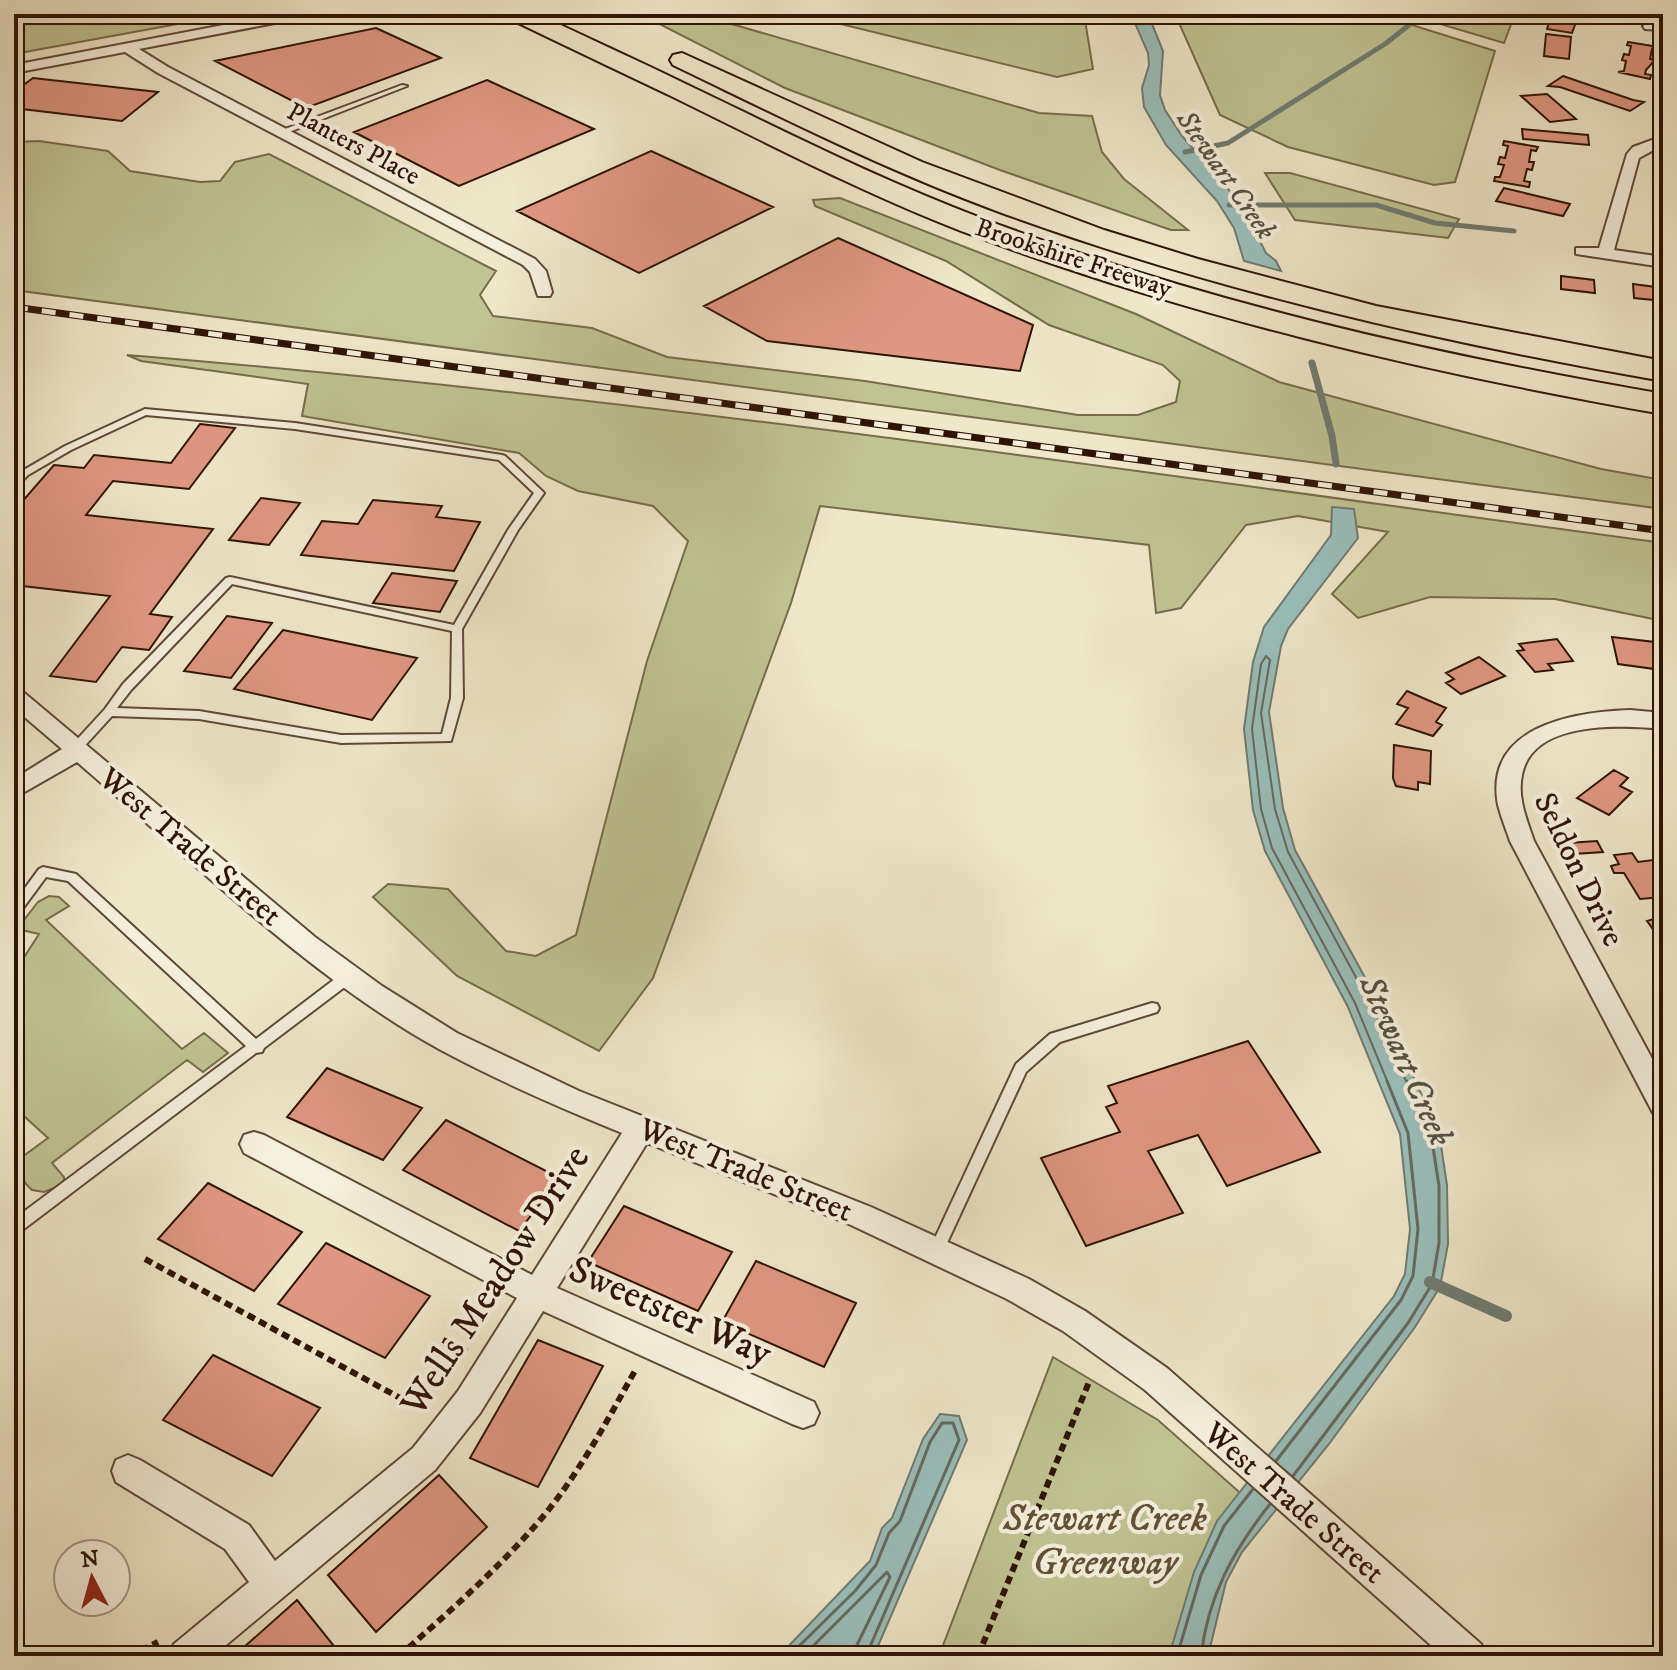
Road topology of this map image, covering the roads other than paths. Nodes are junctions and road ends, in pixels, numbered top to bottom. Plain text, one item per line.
1 (301, 14) edge
2 (518, 14) edge
3 (127, 47) junction
4 (663, 51) dead end
5 (14, 69) edge
6 (404, 86) dead end
7 (281, 132) junction
8 (1663, 140) edge
9 (1582, 251) dead end
10 (1605, 254) junction
11 (1663, 262) edge
12 (544, 292) dead end
13 (1663, 371) edge
14 (1663, 404) edge
15 (14, 484) edge
16 (457, 629) junction
17 (14, 696) edge
18 (109, 712) junction
19 (1663, 721) edge
20 (77, 749) junction
21 (14, 790) edge
22 (14, 912) edge
23 (349, 976) junction
24 (1152, 1008) dead end
25 (257, 1048) junction
26 (1663, 1105) edge
27 (642, 1126) junction
28 (254, 1144) dead end
29 (14, 1227) edge
30 (936, 1251) junction
31 (537, 1293) junction
32 (803, 1413) dead end
33 (128, 1471) dead end
34 (272, 1585) junction
35 (173, 1649) edge
36 (1469, 1656) edge

1 - 3 street
2 - 14 highway, Brookshire Freeway
3 - 5 street
3 - 7 street, Planters Place
4 - 13 highway, Brookshire Freeway
6 - 7 lane
7 - 12 street, Planters Place
8 - 10 street
9 - 10 street
10 - 11 street
15 - 16 lane
16 - 18 lane
16 - 18 lane
17 - 20 street, West Trade Street
18 - 20 lane
19 - 26 street, Seldon Drive
20 - 21 street
20 - 23 street, West Trade Street
22 - 25 lane
23 - 25 lane
23 - 27 street, West Trade Street
24 - 30 lane
25 - 29 lane
27 - 30 street, West Trade Street
27 - 31 street, Wells Meadow Drive
28 - 31 street, Sweetster Way
30 - 36 street, West Trade Street
31 - 32 street, Sweetster Way
31 - 34 street, Wells Meadow Drive
33 - 34 street
34 - 35 street, Wells Meadow Drive

